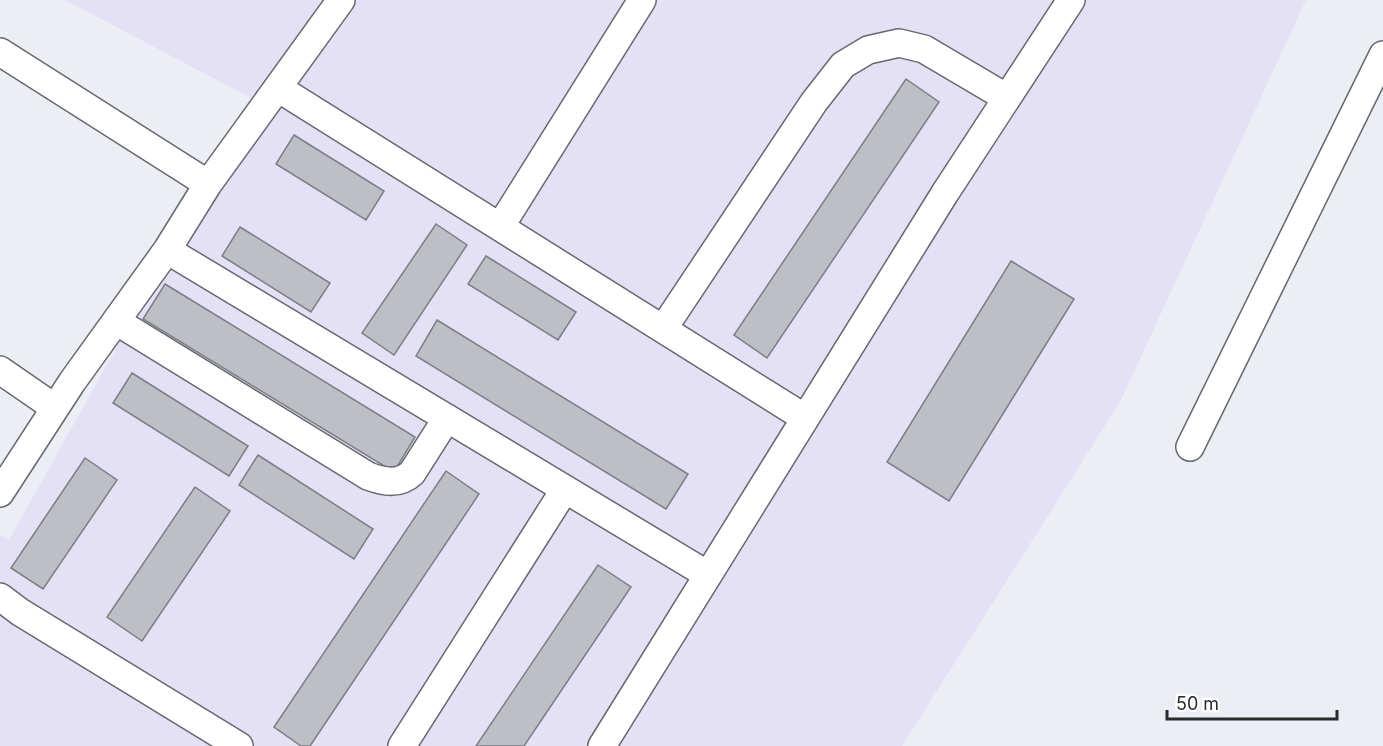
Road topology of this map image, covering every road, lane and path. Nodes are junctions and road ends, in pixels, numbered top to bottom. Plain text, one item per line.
1 (341, 0) edge
2 (642, 0) edge
3 (1071, 0) edge
4 (1383, 55) edge
5 (4, 62) edge
6 (278, 87) junction
7 (1007, 98) junction
8 (208, 184) junction
9 (500, 227) junction
10 (167, 250) junction
11 (116, 321) junction
12 (663, 329) junction
13 (0, 370) edge
14 (55, 408) junction
15 (447, 418) junction
16 (805, 418) junction
17 (1190, 447) dead end
18 (565, 489) junction
19 (0, 493) edge
20 (708, 575) junction
21 (0, 597) edge
22 (239, 746) edge
23 (402, 746) edge
24 (602, 746) edge

1 - 6 street
2 - 9 street
3 - 7 street
4 - 17 street
5 - 8 street
6 - 8 street
6 - 9 street
7 - 12 street
7 - 16 street
8 - 10 street
9 - 12 street
10 - 11 street
10 - 15 street
11 - 14 street
11 - 15 street
12 - 16 street
13 - 14 street
14 - 19 street
15 - 18 street
16 - 20 street
18 - 20 street
18 - 23 street
20 - 24 street
21 - 22 street

